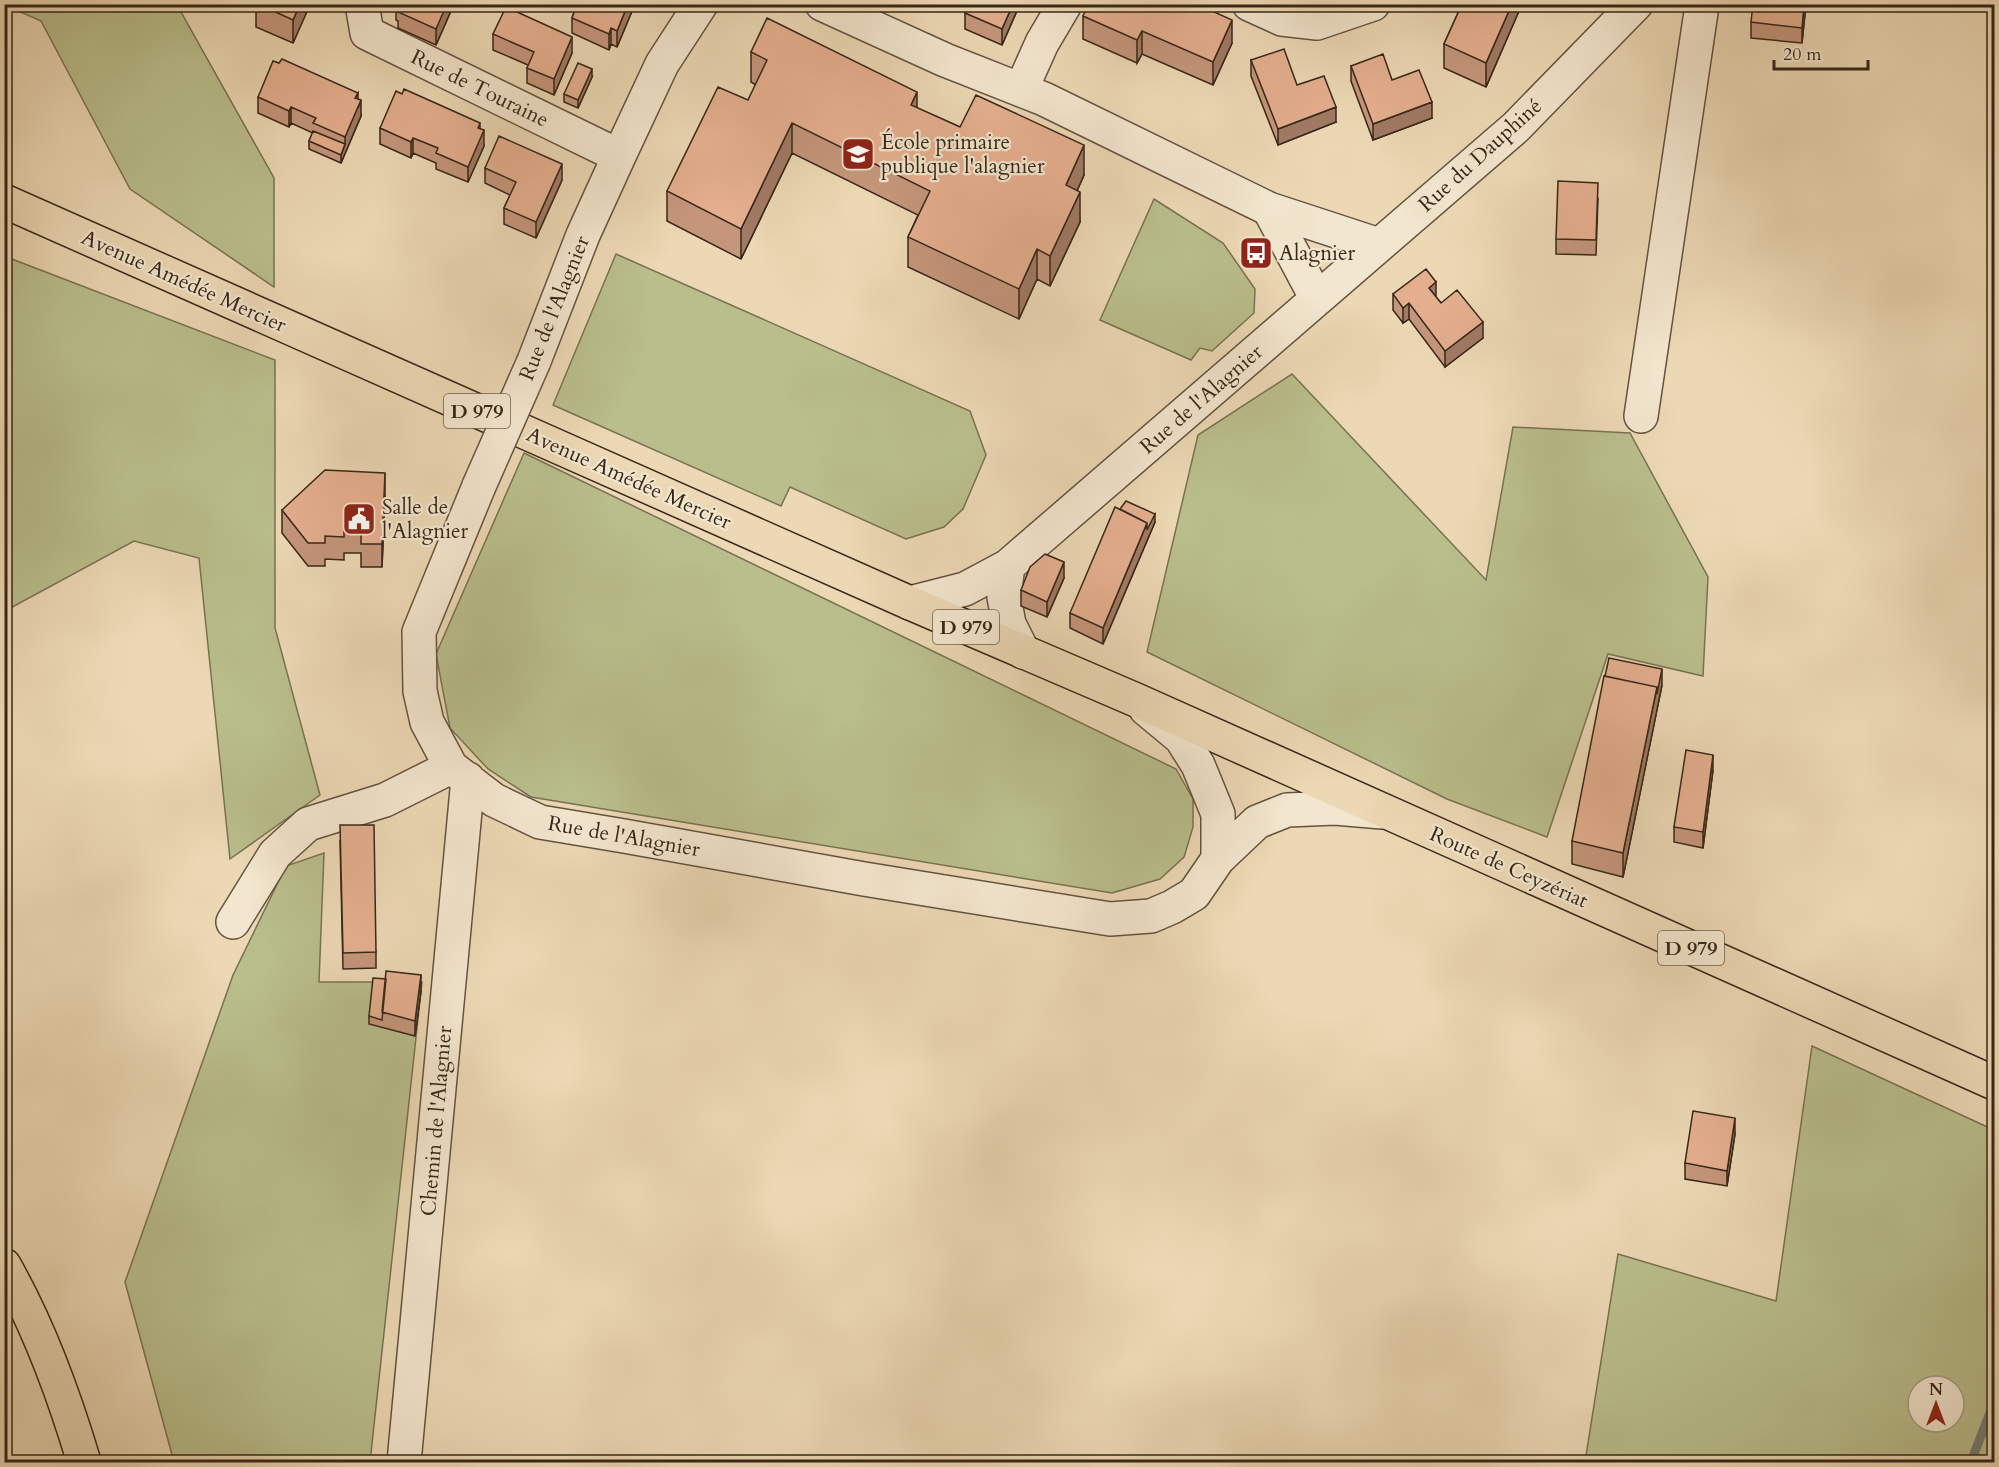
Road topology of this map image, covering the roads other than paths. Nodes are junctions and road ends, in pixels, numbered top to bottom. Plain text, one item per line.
1 (362, 4) edge
2 (701, 4) edge
3 (822, 4) edge
4 (1065, 4) edge
5 (1249, 4) edge
6 (1373, 4) edge
7 (1636, 4) edge
8 (1699, 4) edge
9 (1021, 90) junction
10 (619, 156) junction
11 (4, 201) edge
12 (1269, 208) junction
13 (1379, 245) junction
14 (1317, 299) junction
15 (1641, 416) dead end
16 (1008, 566) junction
17 (910, 603) junction
18 (1023, 652) junction
19 (1136, 700) junction
20 (460, 773) junction
21 (1387, 812) junction
22 (1218, 859) junction
23 (233, 922) dead end
24 (1995, 1083) edge
25 (4, 1265) edge
26 (84, 1462) edge
27 (405, 1462) edge

1 - 10 street, Rue de Touraine
2 - 10 street, Rue de l'Alagnier
3 - 9 street
4 - 9 street
5 - 6 street
7 - 13 street, Rue du Dauphiné
8 - 15 street
9 - 12 street
10 - 20 street, Rue de l'Alagnier, bridge
11 - 17 main road, Avenue Amédée Mercier / D 979
12 - 13 street
12 - 14 street
13 - 14 street, Rue du Dauphiné
14 - 16 street, Rue de l'Alagnier
16 - 17 street, Rue de l'Alagnier
16 - 18 street
17 - 18 main road, Avenue Amédée Mercier / D 979
18 - 19 main road, Route de Ceyzériat / D 979
19 - 21 main road, Route de Ceyzériat / D 979
19 - 22 street
20 - 22 street, Rue de l'Alagnier
20 - 23 street
20 - 27 street, Chemin de l'Alagnier
21 - 22 street, Rue de l'Alagnier
21 - 24 main road, Route de Ceyzériat / D 979
25 - 26 main road

